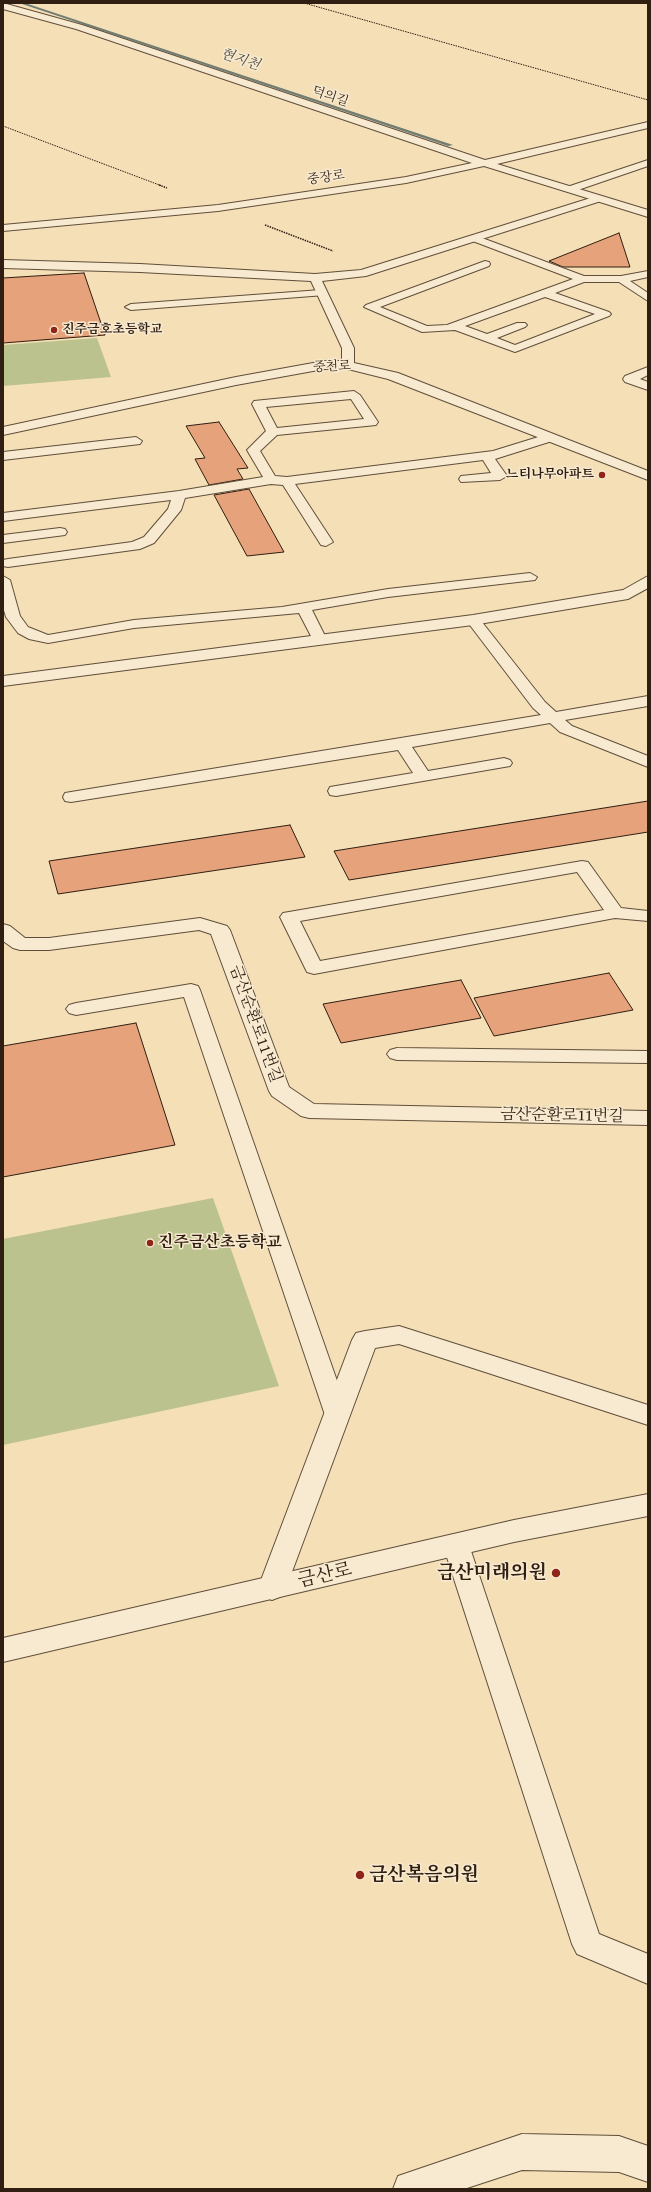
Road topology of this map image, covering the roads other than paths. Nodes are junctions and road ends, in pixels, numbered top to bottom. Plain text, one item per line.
1 (3, 6) edge
2 (648, 125) edge
3 (484, 163) junction
4 (648, 163) edge
5 (571, 189) junction
6 (598, 199) junction
7 (648, 214) edge
8 (3, 228) edge
9 (474, 238) junction
10 (3, 264) edge
11 (485, 264) dead end
12 (648, 274) edge
13 (315, 278) junction
14 (583, 279) junction
15 (621, 279) junction
16 (546, 292) junction
17 (321, 293) junction
18 (648, 298) edge
19 (130, 307) dead end
20 (521, 325) dead end
21 (455, 326) junction
22 (487, 338) junction
23 (348, 364) junction
24 (648, 370) edge
25 (648, 386) edge
26 (3, 431) edge
27 (273, 432) junction
28 (548, 438) junction
29 (136, 441) dead end
30 (3, 456) edge
31 (487, 456) junction
32 (648, 476) edge
33 (271, 480) junction
34 (466, 480) dead end
35 (287, 481) junction
36 (179, 495) junction
37 (3, 517) edge
38 (60, 532) dead end
39 (3, 539) edge
40 (326, 542) dead end
41 (3, 548) edge
42 (5, 565) edge
43 (530, 577) dead end
44 (3, 580) edge
45 (648, 581) edge
46 (303, 607) junction
47 (473, 620) junction
48 (320, 640) junction
49 (3, 681) edge
50 (648, 701) edge
51 (553, 718) junction
52 (402, 744) junction
53 (648, 762) edge
54 (504, 763) dead end
55 (424, 776) junction
56 (336, 791) dead end
57 (71, 798) dead end
58 (615, 913) junction
59 (648, 916) edge
60 (3, 930) edge
61 (76, 1009) dead end
62 (397, 1054) dead end
63 (648, 1057) edge
64 (648, 1118) edge
65 (337, 1415) junction
66 (648, 1415) edge
67 (648, 1505) edge
68 (456, 1545) junction
69 (272, 1588) junction
70 (3, 1650) edge
71 (648, 1969) edge
72 (648, 2164) edge
73 (411, 2189) edge

1 - 3 street, 덕의길
2 - 3 street, 중장로
3 - 5 street, 덕의길
3 - 8 street, 중장로
4 - 5 street
5 - 6 street, 덕의길
6 - 7 street, 덕의길
6 - 9 street
9 - 13 street
9 - 14 lane
10 - 13 street
11 - 21 lane
12 - 15 lane
13 - 17 street
14 - 15 lane
14 - 16 lane
15 - 18 lane
16 - 21 lane
16 - 22 lane
17 - 19 lane
17 - 23 street
20 - 22 lane
21 - 22 lane
23 - 26 street, 중천로
23 - 28 street, 중천로
24 - 25 lane
27 - 27 lane
27 - 33 lane
28 - 31 lane
28 - 32 street, 중천로
29 - 30 lane
31 - 34 lane
31 - 35 lane
33 - 35 lane
33 - 36 lane
35 - 40 lane
36 - 37 lane
36 - 42 lane
38 - 39 lane
41 - 42 lane
43 - 46 lane
44 - 46 lane
45 - 47 street
46 - 48 lane
47 - 48 street
47 - 51 lane
48 - 49 street
50 - 51 lane
51 - 52 lane
51 - 53 lane
52 - 55 lane
52 - 57 lane
54 - 55 lane
55 - 56 lane
58 - 58 lane
58 - 59 lane
60 - 64 street, 금산순환로11번길
61 - 65 lane
62 - 63 lane
65 - 66 street
65 - 69 street
67 - 68 street, 금산로
68 - 69 street, 금산로
68 - 71 lane
69 - 70 street, 금산로
72 - 73 street

